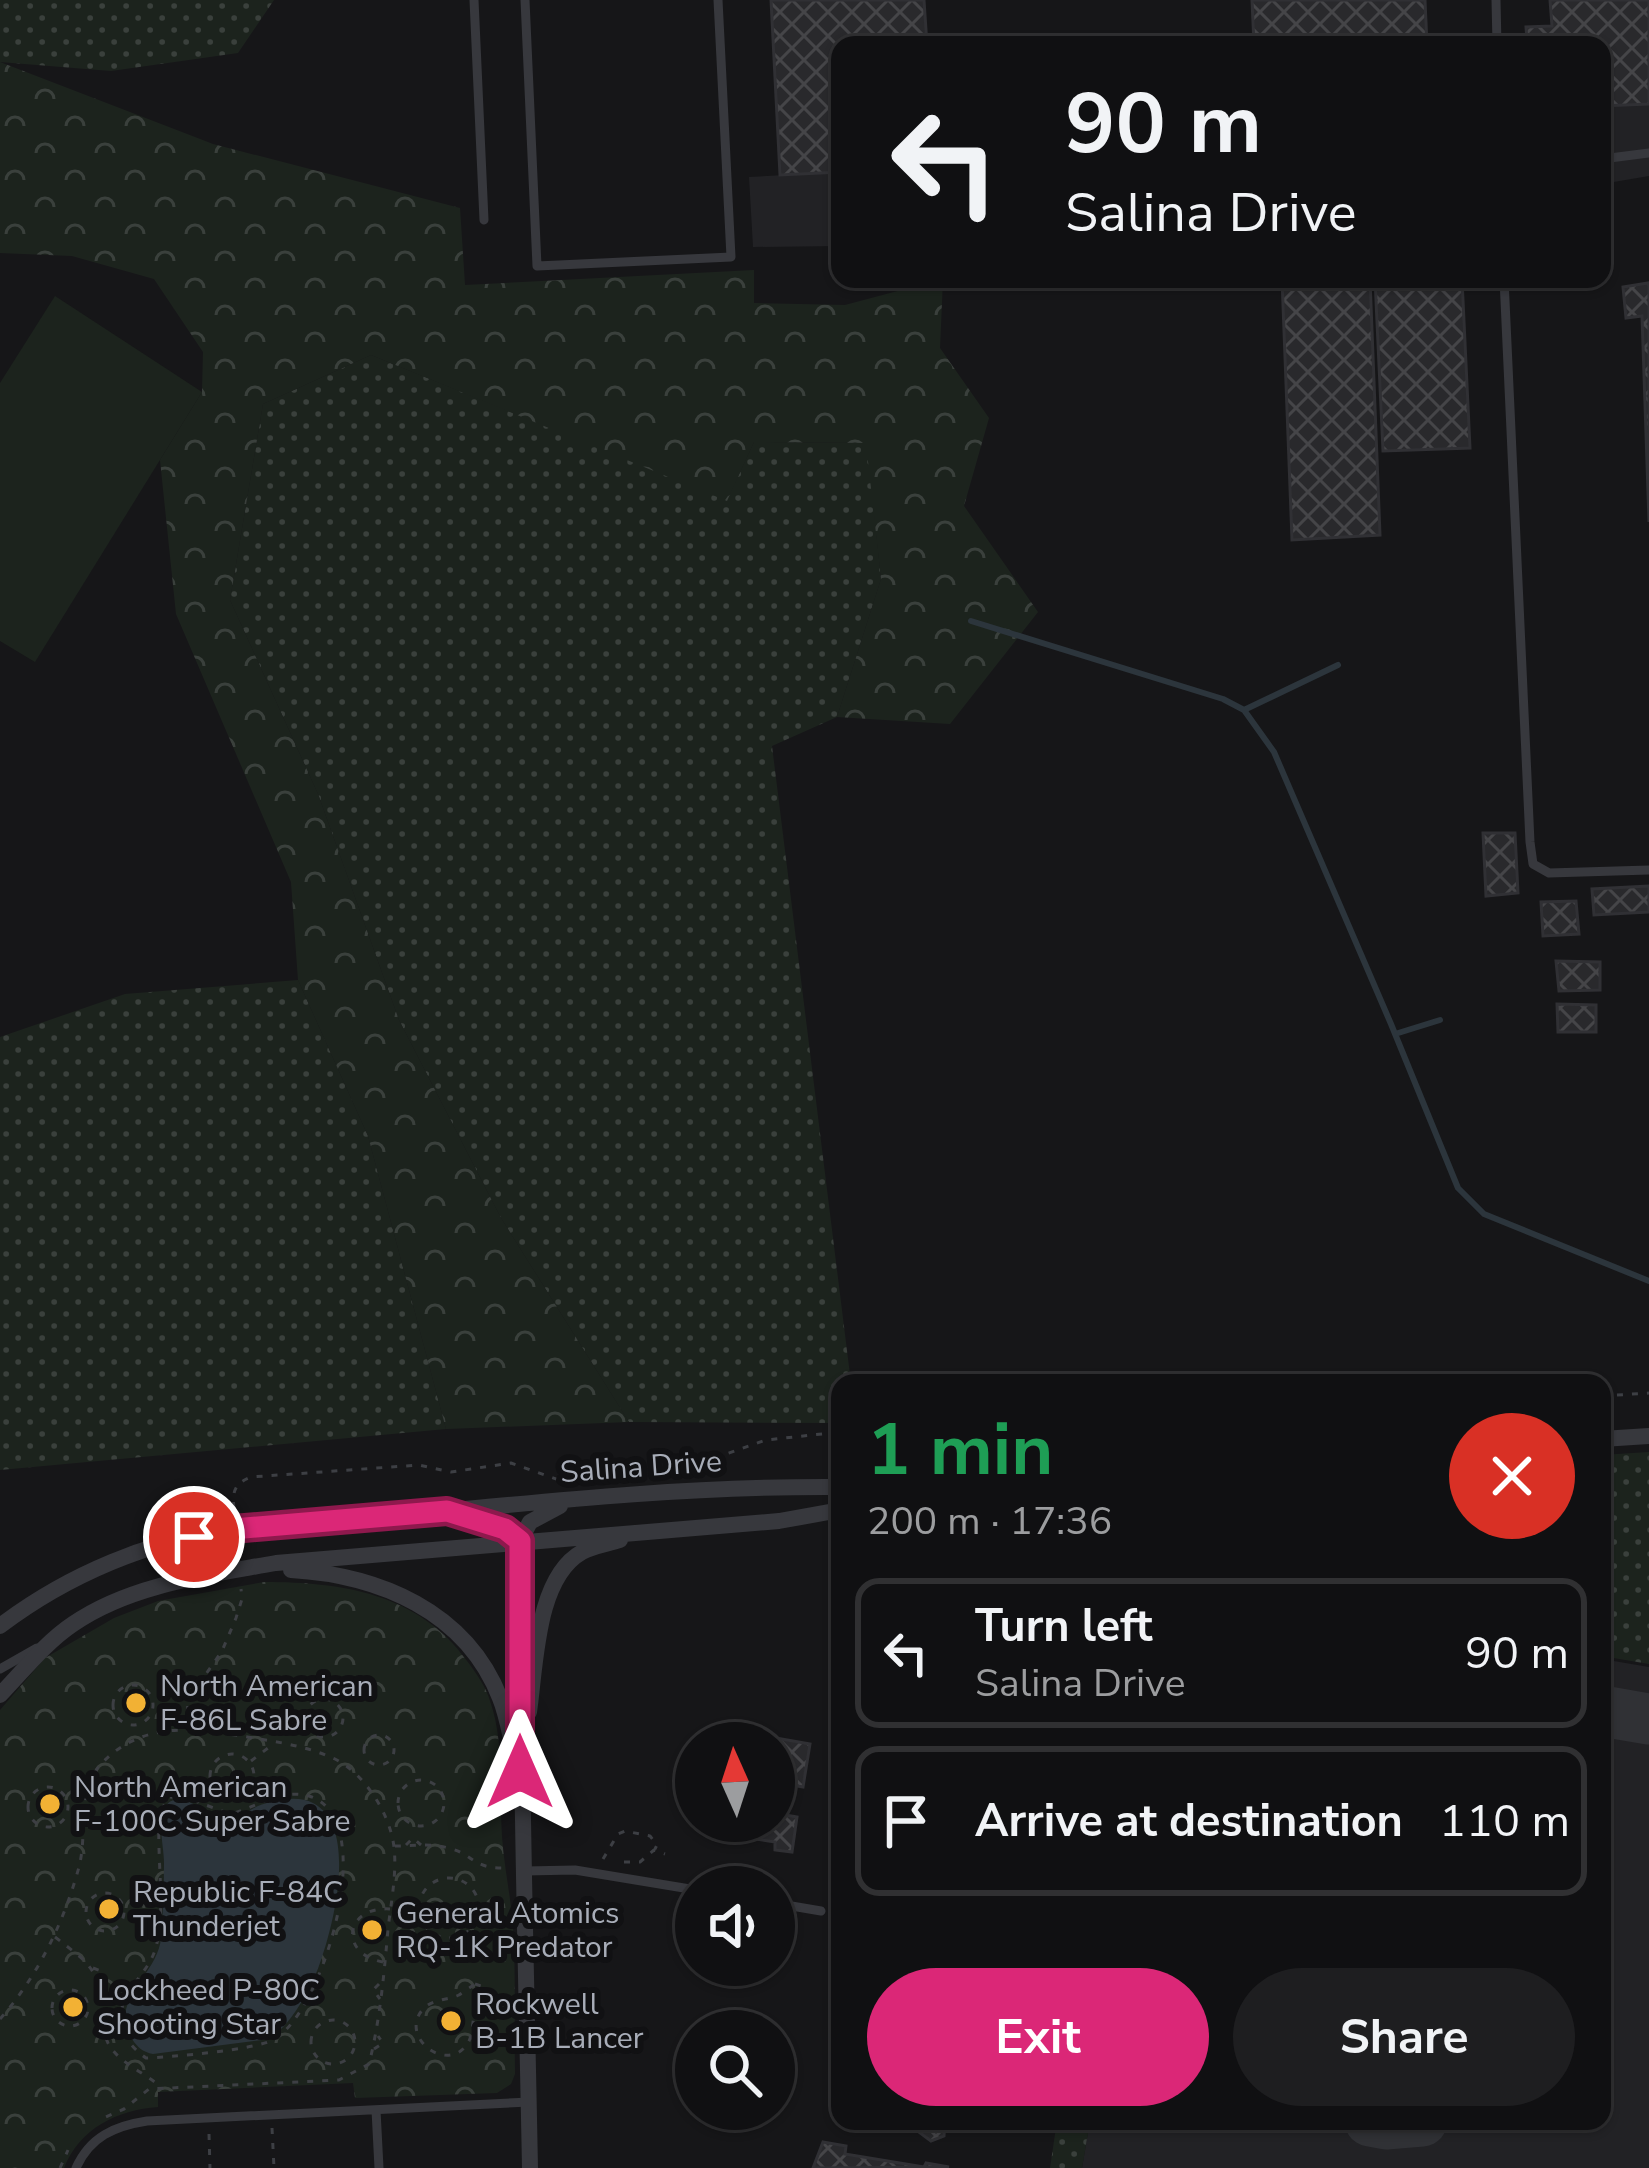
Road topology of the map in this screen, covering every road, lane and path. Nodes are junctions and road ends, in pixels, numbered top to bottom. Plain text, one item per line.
1 (474, 0) edge
2 (525, 0) edge
3 (718, 0) edge
4 (1496, 0) edge
5 (1497, 36) edge
6 (1649, 153) edge
7 (1611, 158) edge
8 (484, 220) dead end
9 (1504, 288) edge
10 (1649, 870) edge
11 (1649, 1393) edge
12 (1611, 1395) edge
13 (1649, 1436) edge
14 (1611, 1438) edge
15 (831, 1486) edge
16 (583, 1497) junction
17 (447, 1511) junction
18 (831, 1512) edge
19 (651, 1531) junction
20 (520, 1541) junction
21 (248, 1568) junction
22 (0, 1626) edge
23 (58, 1636) junction
24 (0, 1669) edge
25 (0, 1695) edge
26 (123, 1722) joint
27 (314, 1735) joint
28 (276, 1742) junction
29 (250, 1762) junction
30 (372, 1763) joint
31 (520, 1772) junction
32 (254, 1778) junction
33 (209, 1780) junction
34 (277, 1797) junction
35 (194, 1801) junction
36 (407, 1821) joint
37 (37, 1825) joint
38 (405, 1846) dead end
39 (421, 1846) dead end
40 (654, 1850) dead end
41 (603, 1859) dead end
42 (525, 1871) junction
43 (675, 1887) edge
44 (795, 1907) edge
45 (391, 1909) junction
46 (821, 1911) dead end
47 (93, 1926) joint
48 (433, 1933) joint
49 (54, 1936) junction
50 (385, 1962) junction
51 (0, 2019) edge
52 (59, 2022) joint
53 (455, 2053) joint
54 (320, 2060) joint
55 (160, 2087) junction
56 (529, 2102) junction
57 (376, 2110) junction
58 (94, 2124) dead end
59 (272, 2125) dead end
60 (209, 2128) dead end
61 (74, 2143) dead end
62 (60, 2168) edge
63 (76, 2168) edge
64 (210, 2168) edge
65 (274, 2168) edge
66 (379, 2168) edge
67 (530, 2168) edge

1 - 8 lane
2 - 3 lane
4 - 5 lane
6 - 7 lane
9 - 10 lane
11 - 12 path
13 - 14 street
15 - 16 street, Salina Drive
16 - 17 street, Salina Drive
16 - 20 street
17 - 20 street, Salina Drive
17 - 22 street, Salina Drive
18 - 19 street, Salina Drive
19 - 20 street, Salina Drive
19 - 31 street, Salina Drive
20 - 21 street, Salina Drive
20 - 31 street
21 - 23 street, Salina Drive
21 - 31 street
23 - 24 lane
23 - 25 street, Salina Drive
26 - 26 path
27 - 27 path
28 - 29 path
28 - 45 path
28 - 49 path
29 - 32 path
29 - 33 path
30 - 30 path
31 - 42 street
32 - 33 path
32 - 34 path
33 - 35 path
34 - 35 path
34 - 35 path
36 - 36 path
37 - 37 path
38 - 39 path
40 - 41 path
42 - 43 lane
42 - 56 street
44 - 46 lane
45 - 50 path
45 - 50 path
47 - 47 path
48 - 48 path
49 - 51 path
49 - 55 path
50 - 55 path
52 - 52 path
53 - 53 path
54 - 54 path
55 - 58 path
56 - 57 lane
56 - 67 street
57 - 63 lane
57 - 66 lane
59 - 65 path
60 - 64 path
61 - 62 path

